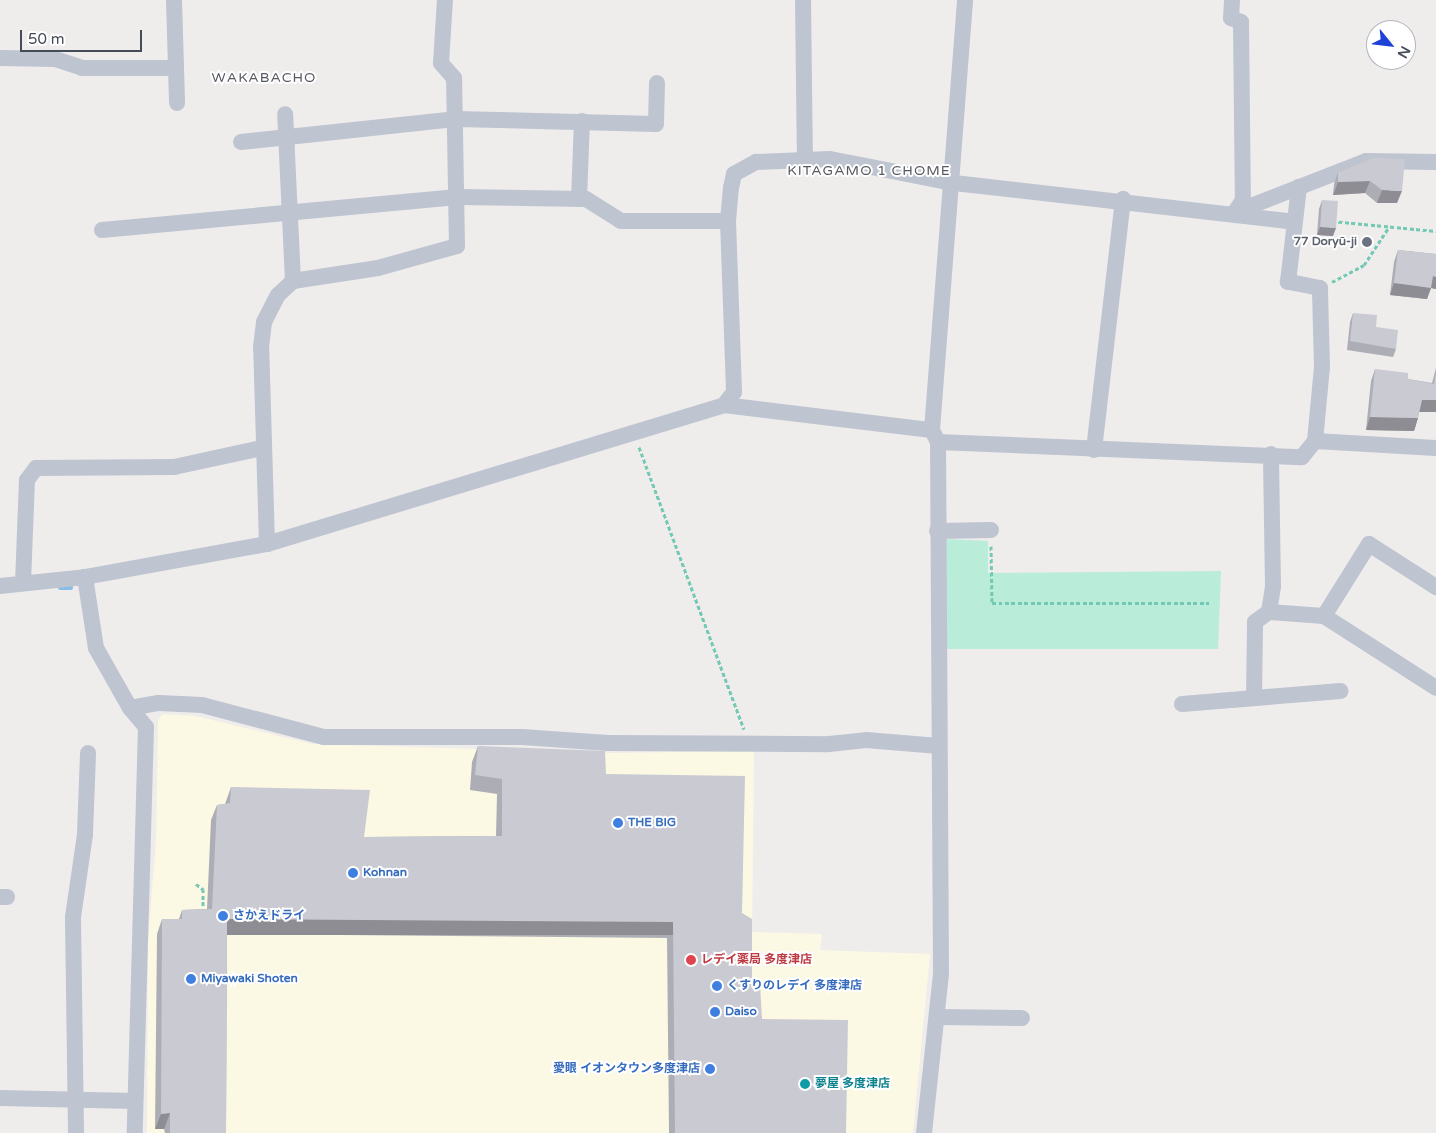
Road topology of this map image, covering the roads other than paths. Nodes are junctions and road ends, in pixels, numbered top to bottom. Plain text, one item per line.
1 (174, 0) edge
2 (444, 0) edge
3 (803, 0) edge
4 (965, 0) edge
5 (1232, 0) edge
6 (0, 58) edge
7 (176, 68) junction
8 (657, 83) dead end
9 (177, 103) dead end
10 (286, 114) dead end
11 (455, 119) junction
12 (582, 121) junction
13 (283, 137) junction
14 (241, 142) dead end
15 (805, 157) junction
16 (1436, 162) edge
17 (954, 182) junction
18 (1299, 187) junction
19 (457, 197) junction
20 (579, 199) junction
21 (1123, 199) junction
22 (1235, 212) junction
23 (288, 216) junction
24 (728, 222) junction
25 (1294, 222) junction
26 (102, 230) dead end
27 (293, 281) junction
28 (724, 405) junction
29 (935, 436) junction
30 (1315, 441) junction
31 (262, 448) junction
32 (1436, 448) edge
33 (1094, 450) junction
34 (1271, 454) junction
35 (991, 530) road end
36 (937, 531) junction
37 (267, 544) junction
38 (85, 577) junction
39 (23, 583) junction
40 (0, 586) edge
41 (1436, 587) edge
42 (1269, 612) junction
43 (1324, 616) junction
44 (1436, 688) edge
45 (1340, 690) dead end
46 (1254, 698) junction
47 (1182, 704) dead end
48 (130, 708) junction
49 (939, 746) junction
50 (88, 753) dead end
51 (937, 1018) junction
52 (1022, 1018) dead end
53 (0, 1098) edge
54 (76, 1100) junction
55 (135, 1101) junction
56 (76, 1133) edge
57 (135, 1133) edge
58 (924, 1133) edge

1 - 7 street
2 - 11 street
3 - 15 street
4 - 17 street
5 - 22 street
6 - 7 street
7 - 9 street
8 - 12 street
10 - 13 street
11 - 12 street
11 - 13 street
11 - 19 street
12 - 20 street
13 - 14 street
13 - 23 street
15 - 17 street
15 - 24 street
16 - 18 street
17 - 21 street
17 - 29 street
18 - 22 street
18 - 25 street
19 - 20 street
19 - 23 street
19 - 27 street
20 - 24 street
21 - 22 street
21 - 33 street
22 - 25 street
23 - 26 street
23 - 27 street
24 - 28 street
25 - 30 street
27 - 31 street
28 - 29 street
28 - 37 street
29 - 33 street
29 - 36 street
30 - 32 street
30 - 34 street
31 - 37 street
31 - 39 street
33 - 34 street
34 - 42 street
35 - 36 street
36 - 49 street
37 - 38 street
38 - 39 street
38 - 48 street
39 - 40 street
41 - 43 street
42 - 43 street
42 - 46 street
43 - 44 street
45 - 46 street
46 - 47 street
48 - 49 street
48 - 55 street
49 - 51 street
50 - 54 street
51 - 52 street
51 - 58 street
53 - 54 street
54 - 55 street
54 - 56 street
55 - 57 street

